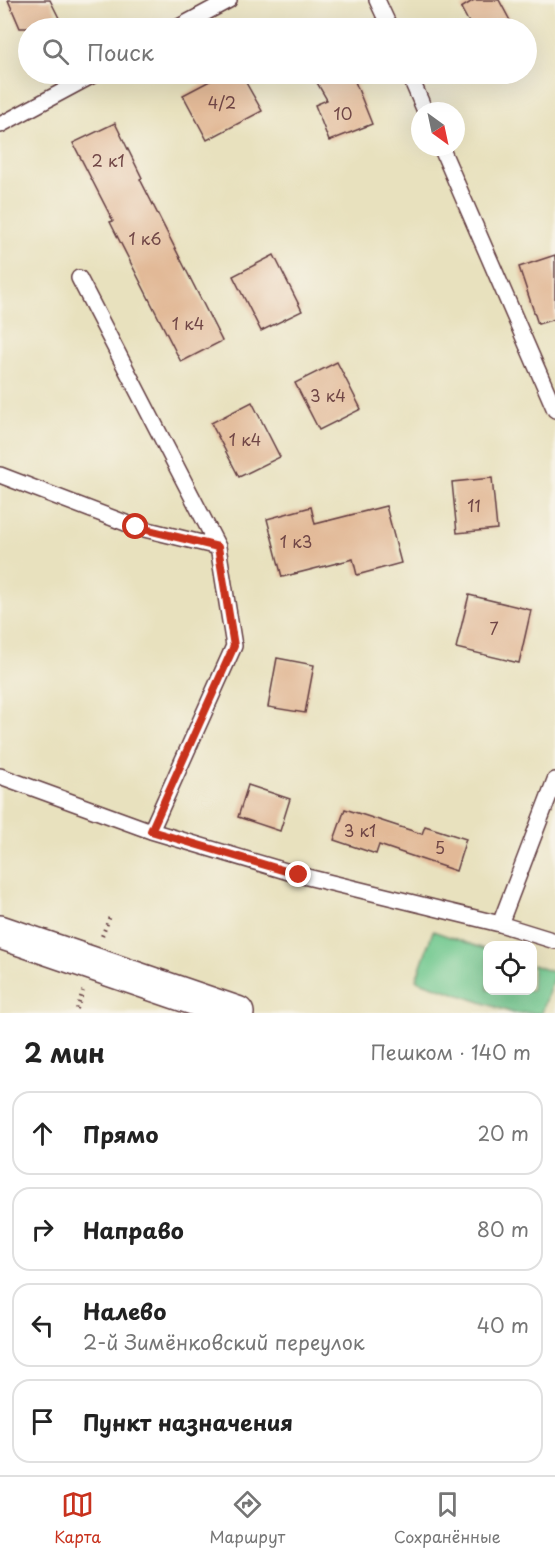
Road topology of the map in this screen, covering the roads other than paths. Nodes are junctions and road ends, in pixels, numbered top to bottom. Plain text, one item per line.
1 (229, 0) edge
2 (377, 0) edge
3 (196, 18) edge
4 (385, 18) edge
5 (76, 84) edge
6 (413, 84) edge
7 (421, 102) edge
8 (0, 125) edge
9 (445, 156) edge
10 (80, 278) dead end
11 (555, 410) edge
12 (0, 475) edge
13 (218, 547) junction
14 (0, 776) edge
15 (555, 780) edge
16 (151, 831) junction
17 (500, 924) junction
18 (0, 932) edge
19 (555, 941) edge
20 (237, 1013) edge

1 - 3 lane
2 - 4 lane
5 - 8 lane
6 - 7 lane
9 - 11 lane
10 - 13 lane
12 - 13 lane
13 - 16 lane
14 - 16 lane
15 - 17 lane
16 - 17 lane
17 - 19 lane
18 - 20 main road

